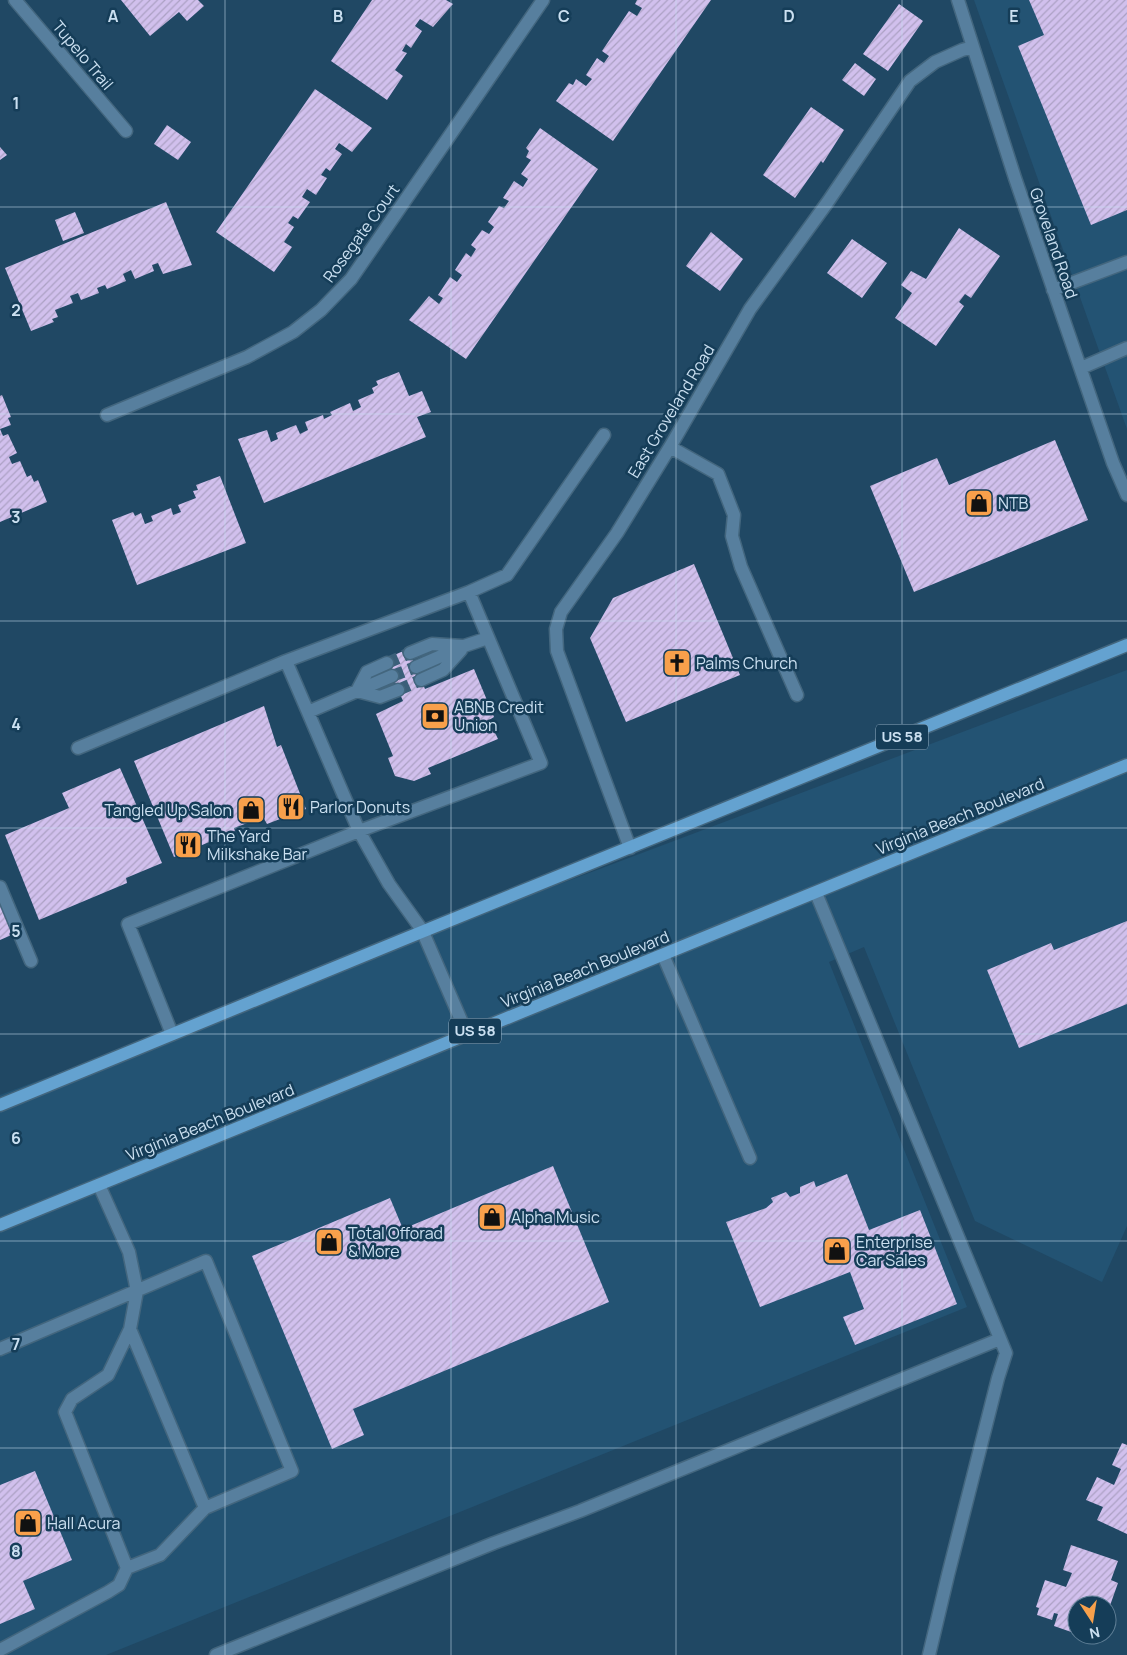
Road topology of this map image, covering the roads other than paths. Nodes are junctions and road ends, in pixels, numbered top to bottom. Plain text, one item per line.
1 (15, 0) edge
2 (543, 0) edge
3 (958, 0) edge
4 (974, 47) junction
5 (126, 131) dead end
6 (1127, 262) edge
7 (1053, 290) junction
8 (1127, 348) edge
9 (1081, 368) junction
10 (107, 414) dead end
11 (604, 436) dead end
12 (670, 447) junction
13 (1127, 495) edge
14 (469, 592) junction
15 (488, 638) junction
16 (1127, 645) edge
17 (464, 646) junction
18 (410, 653) tunnel mouth
19 (286, 661) junction
20 (387, 663) tunnel mouth
21 (416, 667) tunnel mouth
22 (392, 676) tunnel mouth
23 (421, 680) tunnel mouth
24 (398, 690) tunnel mouth
25 (357, 692) junction
26 (797, 695) dead end
27 (308, 712) junction
28 (78, 748) dead end
29 (1127, 765) edge
30 (359, 831) junction
31 (630, 848) junction
32 (0, 887) edge
33 (816, 893) junction
34 (422, 930) junction
35 (663, 955) junction
36 (31, 961) dead end
37 (172, 1034) junction
38 (467, 1034) junction
39 (0, 1105) edge
40 (750, 1158) dead end
41 (99, 1185) junction
42 (0, 1225) edge
43 (138, 1291) junction
44 (130, 1329) junction
45 (1000, 1339) junction
46 (0, 1349) edge
47 (205, 1508) junction
48 (127, 1568) junction
49 (0, 1650) edge
50 (216, 1655) edge
51 (929, 1655) edge

1 - 5 street, Tupelo Trail
2 - 10 street, Rosegate Court
3 - 4 street, Groveland Road
4 - 7 street, Groveland Road
4 - 12 street, East Groveland Road
6 - 7 street
7 - 9 street, Groveland Road
8 - 9 street
9 - 13 street, Groveland Road
11 - 14 street
12 - 26 street
12 - 31 street, East Groveland Road
14 - 15 street
14 - 19 street
15 - 17 street
15 - 30 street
16 - 31 main road, US 58
17 - 18 street
17 - 21 street
17 - 23 street
19 - 27 street
19 - 28 street
20 - 25 street
22 - 25 street
24 - 25 street
25 - 27 street
27 - 30 street
29 - 33 main road, Virginia Beach Boulevard / US 58
30 - 34 street
30 - 37 street
31 - 34 main road, US 58
32 - 36 street
33 - 35 main road, Virginia Beach Boulevard / US 58
33 - 45 street
34 - 37 main road, US 58
34 - 38 street
35 - 38 main road, Virginia Beach Boulevard / US 58
35 - 40 street
37 - 39 main road, US 58
38 - 41 main road, Virginia Beach Boulevard / US 58
41 - 42 main road, Virginia Beach Boulevard / US 58
41 - 43 street
43 - 44 street
43 - 46 street
43 - 47 street
44 - 47 street
44 - 48 street
45 - 50 street
45 - 51 street
47 - 48 street
48 - 49 street

